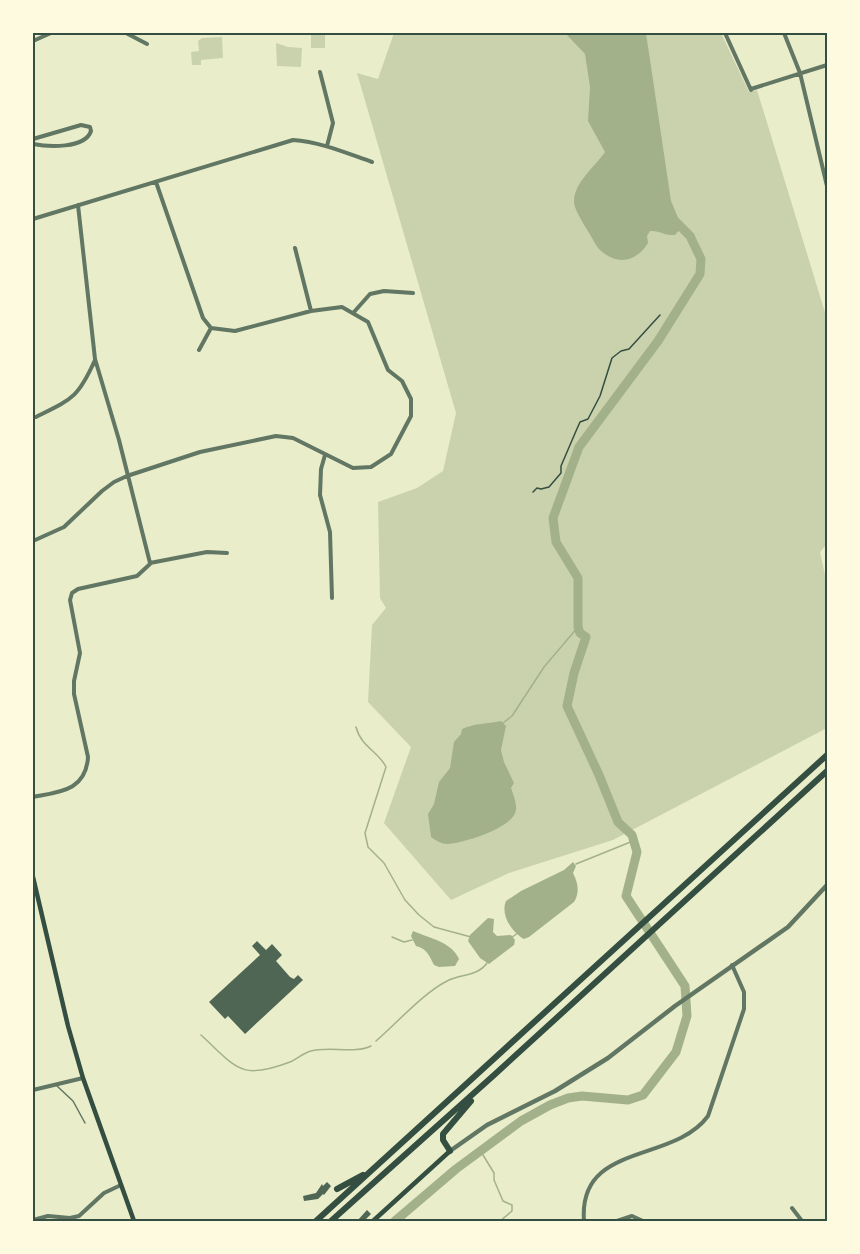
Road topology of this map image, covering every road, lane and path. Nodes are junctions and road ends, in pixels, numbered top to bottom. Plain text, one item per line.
1 (51, 33) edge
2 (126, 33) edge
3 (725, 33) edge
4 (784, 33) edge
5 (33, 41) edge
6 (147, 44) dead end
7 (827, 65) edge
8 (320, 72) dead end
9 (800, 74) junction
10 (33, 139) edge
11 (33, 144) edge
12 (327, 146) junction
13 (372, 162) dead end
14 (156, 182) junction
15 (827, 186) edge
16 (78, 205) junction
17 (33, 219) edge
18 (295, 248) dead end
19 (413, 293) dead end
20 (311, 311) junction
21 (354, 312) junction
22 (660, 315) dead end
23 (211, 328) junction
24 (199, 350) dead end
25 (95, 359) junction
26 (36, 417) dead end
27 (325, 455) junction
28 (127, 476) junction
29 (533, 492) dead end
30 (33, 541) edge
31 (227, 553) dead end
32 (150, 563) junction
33 (332, 598) dead end
34 (827, 754) edge
35 (827, 771) edge
36 (33, 796) edge
37 (33, 878) edge
38 (827, 885) edge
39 (732, 965) junction
40 (494, 1076) junction
41 (82, 1078) junction
42 (57, 1085) junction
43 (33, 1090) edge
44 (85, 1124) dead end
45 (450, 1151) junction
46 (374, 1169) junction
47 (121, 1185) junction
48 (337, 1189) dead end
49 (792, 1208) dead end
50 (33, 1220) edge
51 (134, 1221) edge
52 (316, 1221) edge
53 (331, 1221) edge
54 (373, 1221) edge
55 (584, 1221) edge
56 (617, 1221) edge
57 (643, 1221) edge
58 (802, 1221) edge

1 - 5 street
2 - 6 street
3 - 9 street
4 - 9 street
7 - 9 street
8 - 12 street
9 - 15 street
10 - 11 street
12 - 13 street
12 - 14 street
14 - 16 street
14 - 23 street
16 - 17 street
16 - 25 street
18 - 20 street
19 - 21 street
20 - 21 street
20 - 23 street
21 - 27 street
22 - 29 path
23 - 24 street
25 - 26 street
25 - 28 street
27 - 28 street
27 - 33 street
28 - 30 street
28 - 32 street
31 - 32 street
32 - 36 street
34 - 46 highway
35 - 40 highway
37 - 41 main road
38 - 39 street
39 - 45 street
39 - 55 street
40 - 45 highway
40 - 53 highway
41 - 42 street
41 - 47 main road
42 - 43 street
42 - 44 lane
45 - 54 main road
46 - 48 highway
46 - 52 highway
47 - 50 street
47 - 51 main road
49 - 58 street
56 - 57 street

